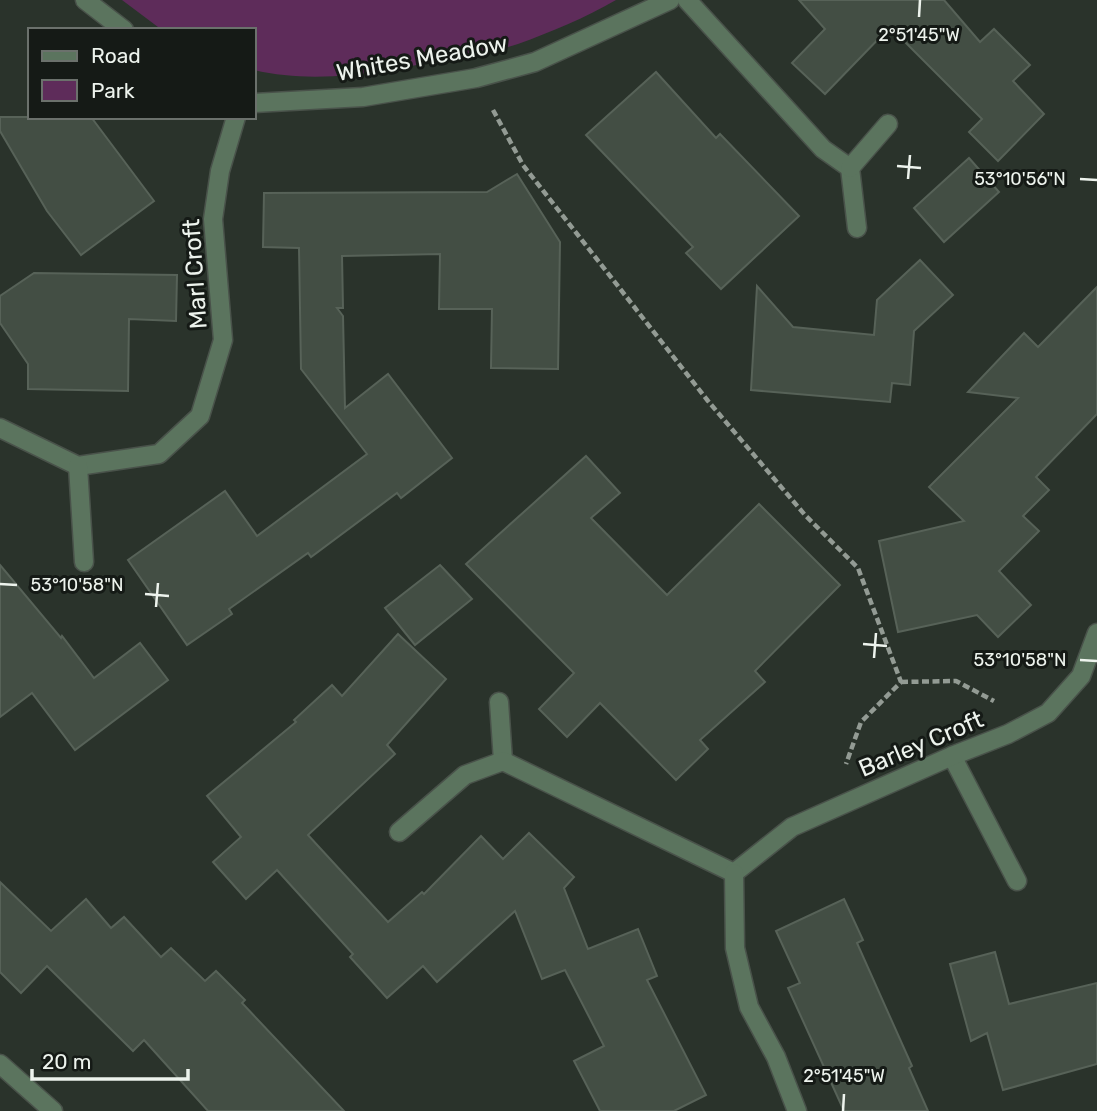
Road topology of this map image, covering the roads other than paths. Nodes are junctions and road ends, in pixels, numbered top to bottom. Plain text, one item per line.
1 (85, 0) edge
2 (670, 0) edge
3 (687, 0) edge
4 (121, 28) edge
5 (256, 103) edge
6 (235, 119) edge
7 (888, 124) dead end
8 (850, 168) junction
9 (857, 228) dead end
10 (0, 428) edge
11 (78, 466) junction
12 (84, 562) dead end
13 (1097, 633) edge
14 (499, 702) dead end
15 (952, 757) junction
16 (503, 761) junction
17 (399, 832) dead end
18 (734, 873) junction
19 (1017, 881) dead end
20 (0, 1064) edge
21 (53, 1111) edge
22 (797, 1111) edge

1 - 4 street
2 - 5 street, Whites Meadow
3 - 8 street
6 - 11 street, Marl Croft
7 - 8 street
8 - 9 street
10 - 11 street
11 - 12 street
13 - 15 street, Barley Croft
14 - 16 street
15 - 18 street, Barley Croft
15 - 19 street
16 - 17 street
16 - 18 street
18 - 22 street
20 - 21 street

